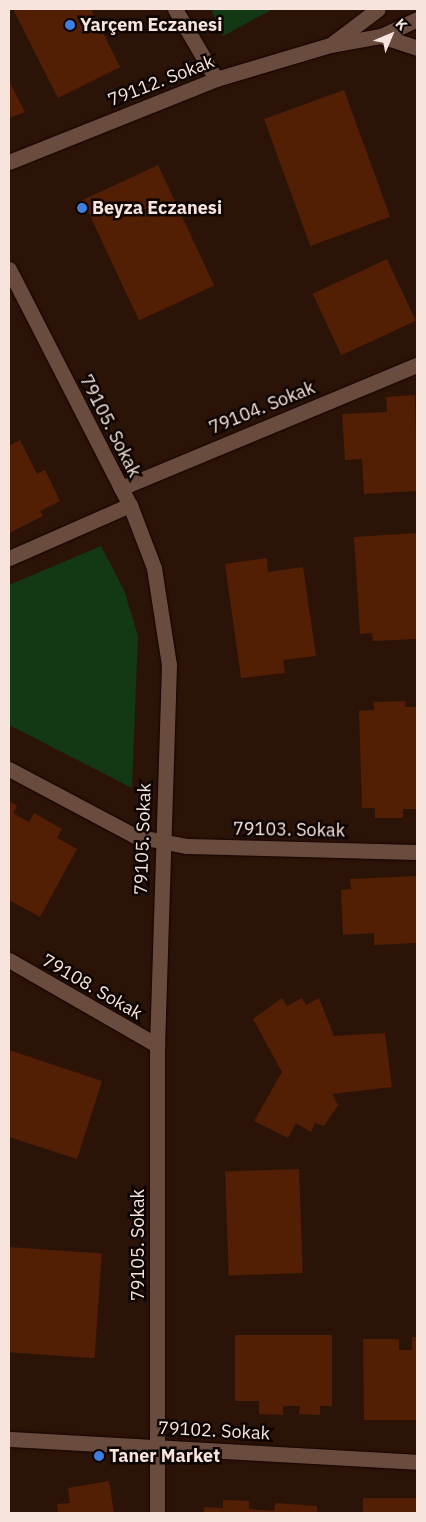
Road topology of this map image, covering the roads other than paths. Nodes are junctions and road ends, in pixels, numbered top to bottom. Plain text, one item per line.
1 (175, 9) edge
2 (378, 9) edge
3 (417, 19) edge
4 (381, 36) junction
5 (330, 45) junction
6 (417, 48) edge
7 (216, 79) junction
8 (9, 162) edge
9 (9, 269) edge
10 (417, 365) edge
11 (121, 488) junction
12 (130, 505) junction
13 (9, 558) edge
14 (9, 769) edge
15 (161, 842) junction
16 (417, 852) edge
17 (9, 960) edge
18 (157, 1045) junction
19 (9, 1439) edge
20 (157, 1446) junction
21 (417, 1462) edge
22 (158, 1513) edge

1 - 7 street
2 - 5 street
3 - 4 street
4 - 5 street
4 - 6 street
5 - 7 street, 79112. Sokak
7 - 8 street, 79112. Sokak
9 - 11 street, 79105. Sokak
10 - 11 street, 79104. Sokak
11 - 12 street, 79105. Sokak
12 - 13 street
12 - 15 street, 79105. Sokak
14 - 15 street, 79103. Sokak
15 - 16 street, 79103. Sokak
15 - 18 street, 79105. Sokak
17 - 18 street, 79108. Sokak
18 - 20 street, 79105. Sokak
19 - 20 street, 79102. Sokak
20 - 21 street, 79102. Sokak
20 - 22 street, 79105. Sokak

